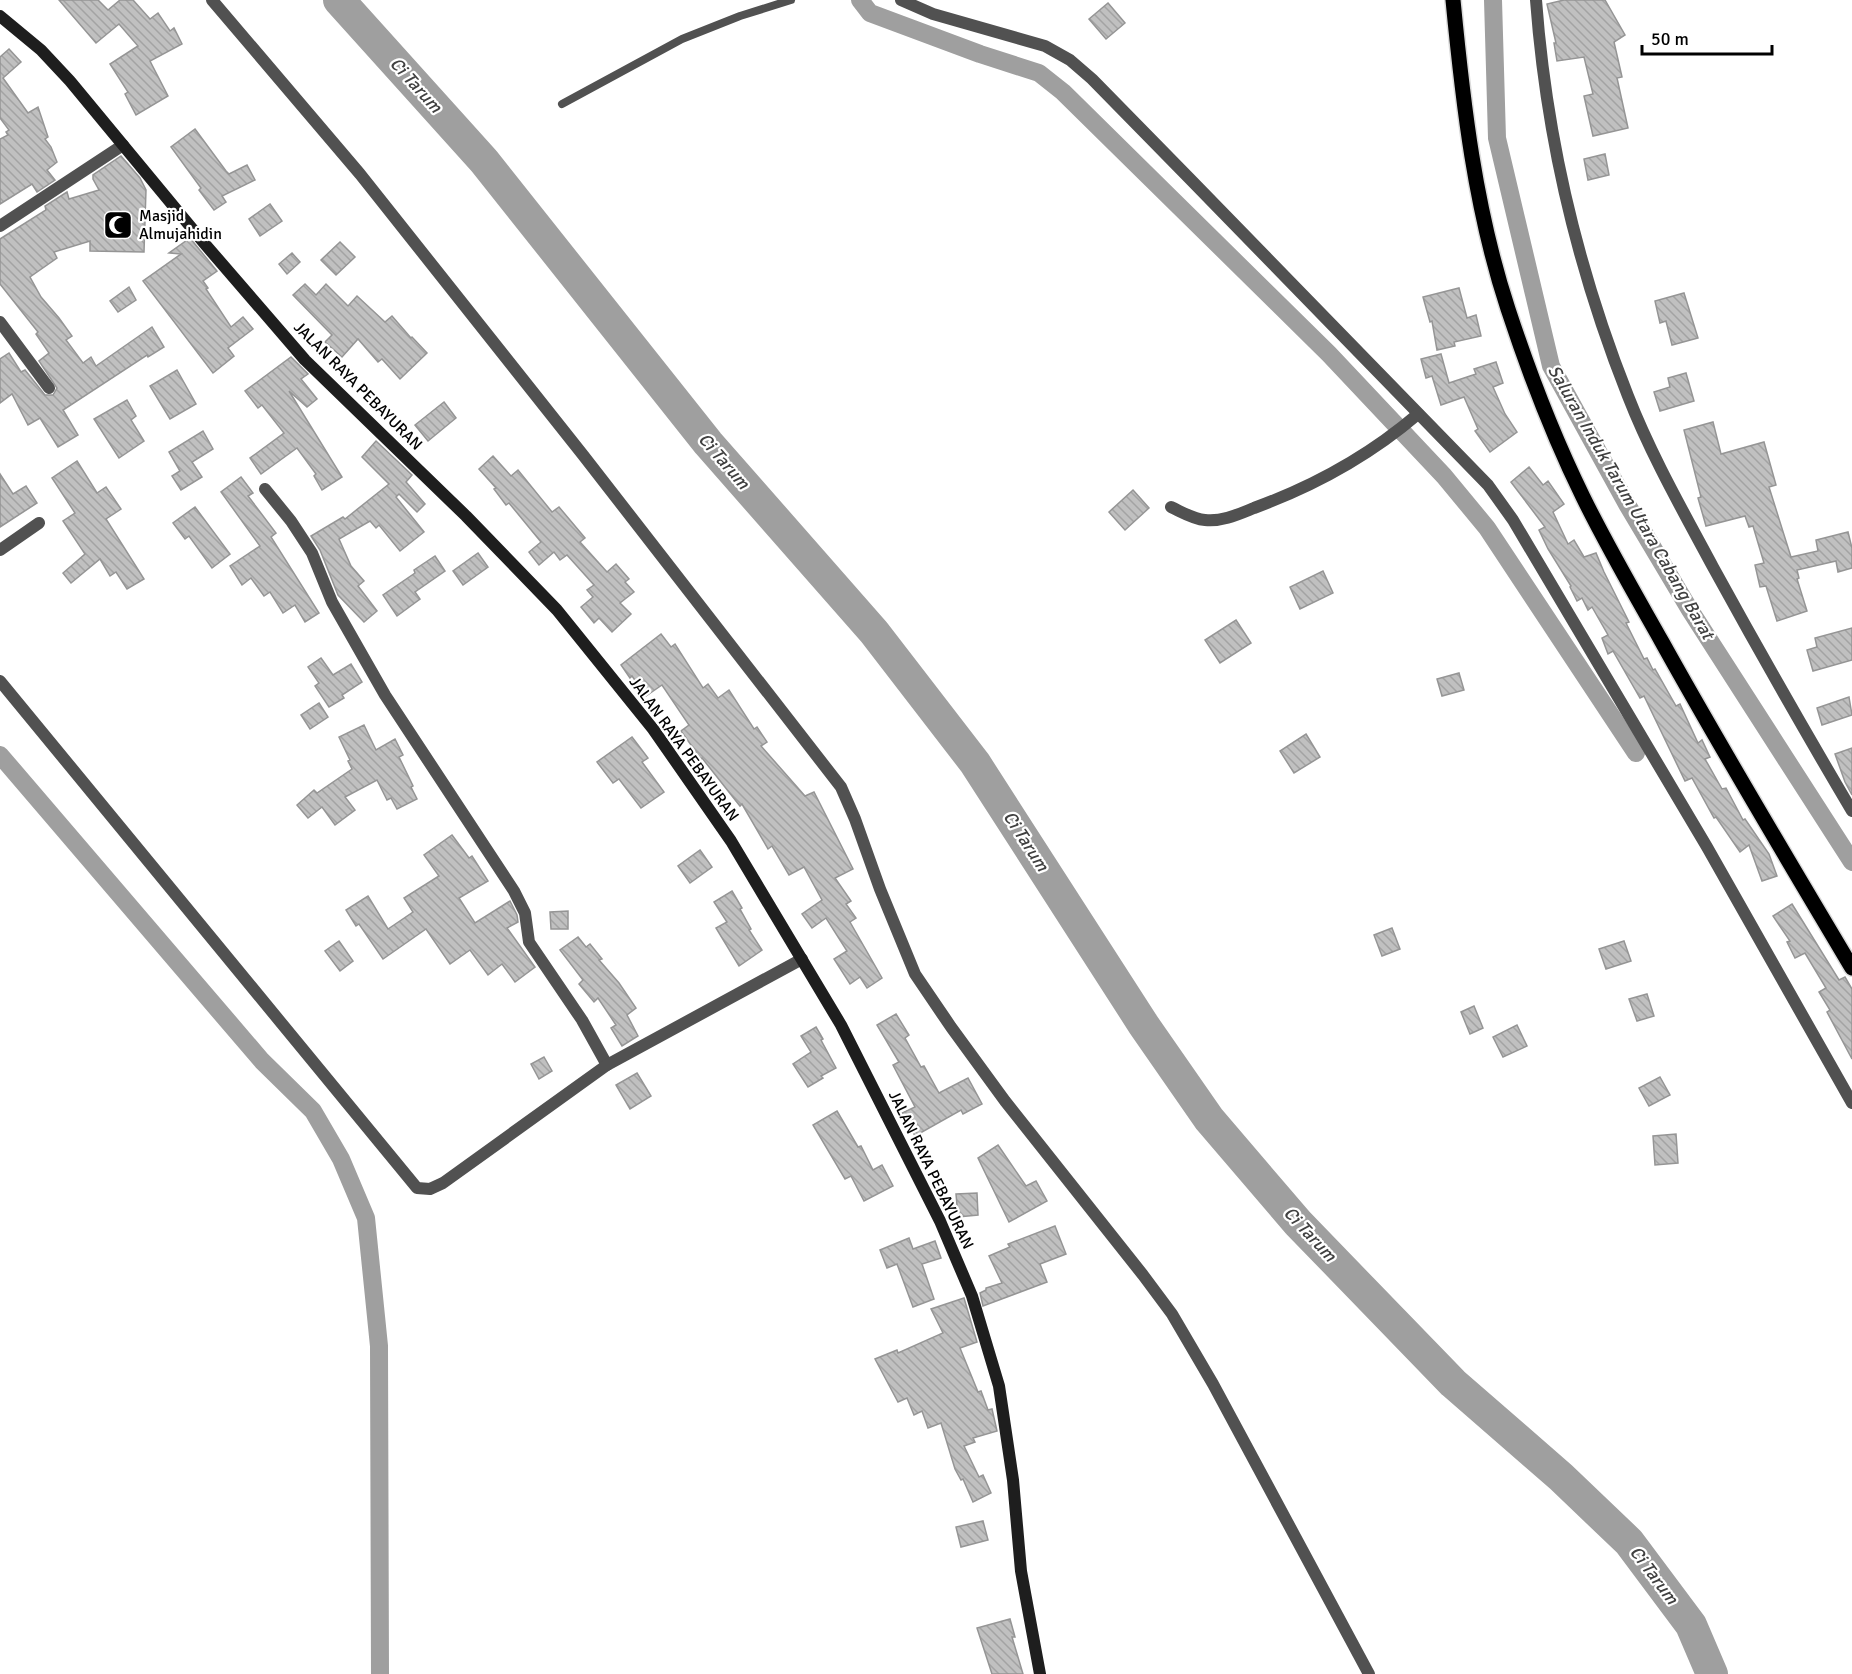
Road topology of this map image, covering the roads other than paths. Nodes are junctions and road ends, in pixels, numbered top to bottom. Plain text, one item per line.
1 (212, 0) edge
2 (791, 0) edge
3 (901, 0) edge
4 (1453, 0) edge
5 (1536, 0) edge
6 (0, 16) edge
7 (562, 104) dead end
8 (123, 145) junction
9 (0, 226) edge
10 (0, 322) edge
11 (49, 388) dead end
12 (1418, 414) junction
13 (265, 489) dead end
14 (1171, 507) dead end
15 (39, 523) dead end
16 (0, 550) edge
17 (0, 681) edge
18 (1852, 811) edge
19 (802, 959) junction
20 (1852, 968) edge
21 (607, 1065) junction
22 (1852, 1103) edge
23 (1040, 1674) edge
24 (1370, 1674) edge

1 - 24 street
2 - 7 lane
3 - 12 street
4 - 20 main road
5 - 18 street
6 - 8 main road, JALAN RAYA PEBAYURAN
8 - 9 street
8 - 19 main road, JALAN RAYA PEBAYURAN
10 - 11 street
12 - 14 street
12 - 22 street
13 - 21 street
15 - 16 street
17 - 21 street
19 - 21 street
19 - 23 main road, JALAN RAYA PEBAYURAN

